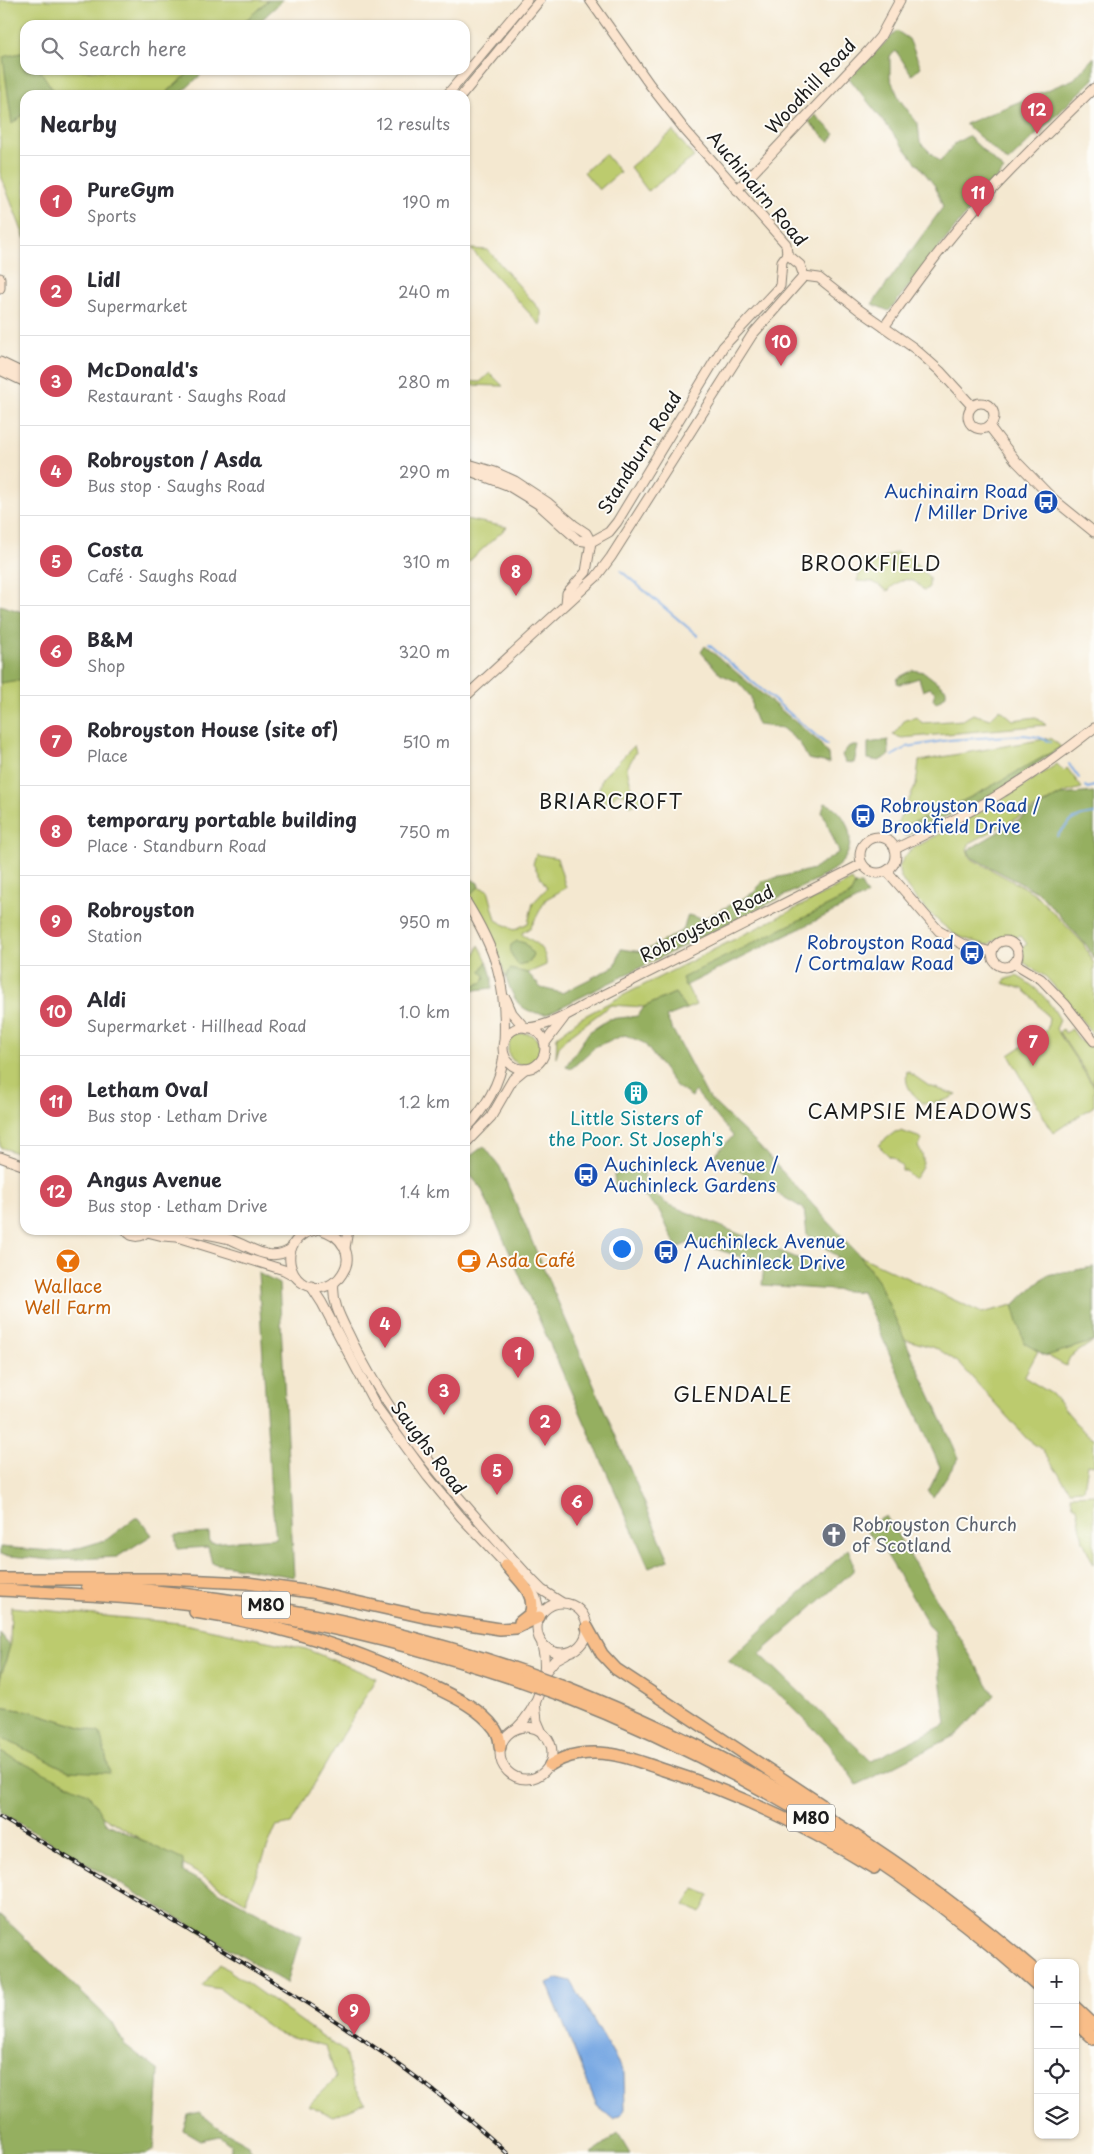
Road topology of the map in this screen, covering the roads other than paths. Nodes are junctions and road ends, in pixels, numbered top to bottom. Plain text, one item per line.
1 (528, 0) edge
2 (540, 0) edge
3 (590, 0) edge
4 (900, 0) edge
5 (470, 68) edge
6 (464, 75) edge
7 (1094, 88) edge
8 (451, 90) edge
9 (466, 90) edge
10 (737, 190) junction
11 (787, 254) junction
12 (804, 276) junction
13 (0, 278) edge
14 (0, 288) edge
15 (884, 327) junction
16 (0, 362) edge
17 (0, 370) edge
18 (20, 372) edge
19 (20, 380) edge
20 (972, 406) junction
21 (989, 426) junction
22 (470, 464) edge
23 (470, 471) edge
24 (1094, 532) edge
25 (591, 542) junction
26 (566, 604) junction
27 (470, 693) edge
28 (1094, 728) edge
29 (895, 849) junction
30 (862, 864) junction
31 (887, 871) junction
32 (470, 909) edge
33 (992, 952) junction
34 (1014, 963) junction
35 (504, 994) junction
36 (568, 1014) junction
37 (526, 1028) junction
38 (1094, 1041) edge
39 (504, 1043) junction
40 (545, 1043) junction
41 (504, 1055) junction
42 (525, 1069) junction
43 (470, 1124) edge
44 (470, 1139) edge
45 (0, 1157) edge
46 (20, 1164) edge
47 (160, 1235) edge
48 (206, 1235) edge
49 (301, 1235) edge
50 (333, 1235) edge
51 (347, 1235) edge
52 (345, 1248) junction
53 (291, 1249) junction
54 (297, 1278) junction
55 (334, 1282) junction
56 (311, 1286) junction
57 (506, 1565) junction
58 (0, 1579) edge
59 (0, 1590) edge
60 (33, 1592) junction
61 (561, 1602) junction
62 (540, 1616) junction
63 (587, 1627) junction
64 (500, 1629) junction
65 (541, 1641) junction
66 (566, 1654) junction
67 (545, 1672) junction
68 (523, 1676) junction
69 (559, 1689) junction
70 (535, 1702) junction
71 (516, 1729) junction
72 (543, 1735) junction
73 (500, 1747) junction
74 (550, 1765) junction
75 (930, 1886) junction
76 (936, 1903) junction
77 (1034, 1970) edge
78 (1034, 1983) edge
79 (1079, 2011) edge
80 (1079, 2025) edge
81 (1094, 2025) edge
82 (1094, 2039) edge

1 - 5 street
2 - 9 street
3 - 10 street, Auchinairn Road
4 - 10 street, Woodhill Road
6 - 8 street
7 - 15 street
10 - 11 street, Auchinairn Road
11 - 12 street, Auchinairn Road
11 - 25 street, Standburn Road
12 - 15 street, Auchinairn Road
12 - 26 street
13 - 14 street
15 - 20 street, Auchinairn Road
16 - 18 street
17 - 19 street
20 - 21 street
20 - 21 street
21 - 24 street
22 - 25 street
23 - 25 street
25 - 26 street
26 - 27 street
28 - 29 street
29 - 30 street
29 - 31 street
30 - 31 street
30 - 36 street, Robroyston Road
31 - 33 street
32 - 35 street
33 - 34 street
33 - 34 street
34 - 38 street
35 - 37 street
35 - 39 street
36 - 37 street, Robroyston Road
36 - 40 street, Robroyston Road
37 - 39 street
37 - 40 street
39 - 41 street
40 - 42 street
41 - 42 street
41 - 43 street
42 - 44 street
45 - 46 street
47 - 54 street
48 - 53 street
49 - 53 street
50 - 52 street
51 - 52 street
52 - 55 street
53 - 54 street
54 - 56 street
55 - 56 street
55 - 61 street, Saughs Road
56 - 57 street, Saughs Road
57 - 62 street, Saughs Road
57 - 64 highway
58 - 64 highway
58 - 68 highway, M80
59 - 60 highway, M80
60 - 68 highway, M80
60 - 73 highway
61 - 62 street
61 - 63 street
62 - 64 highway
62 - 65 street
63 - 66 street
63 - 75 highway
65 - 66 street
65 - 67 street
66 - 67 street
67 - 70 street
68 - 69 highway, M80, bridge
69 - 75 highway, M80
69 - 76 highway, M80
70 - 71 street
70 - 72 street
71 - 72 street
71 - 73 street
72 - 74 street
73 - 74 street
74 - 76 highway
75 - 77 highway, M80
76 - 78 highway, M80
79 - 81 highway
80 - 82 highway

